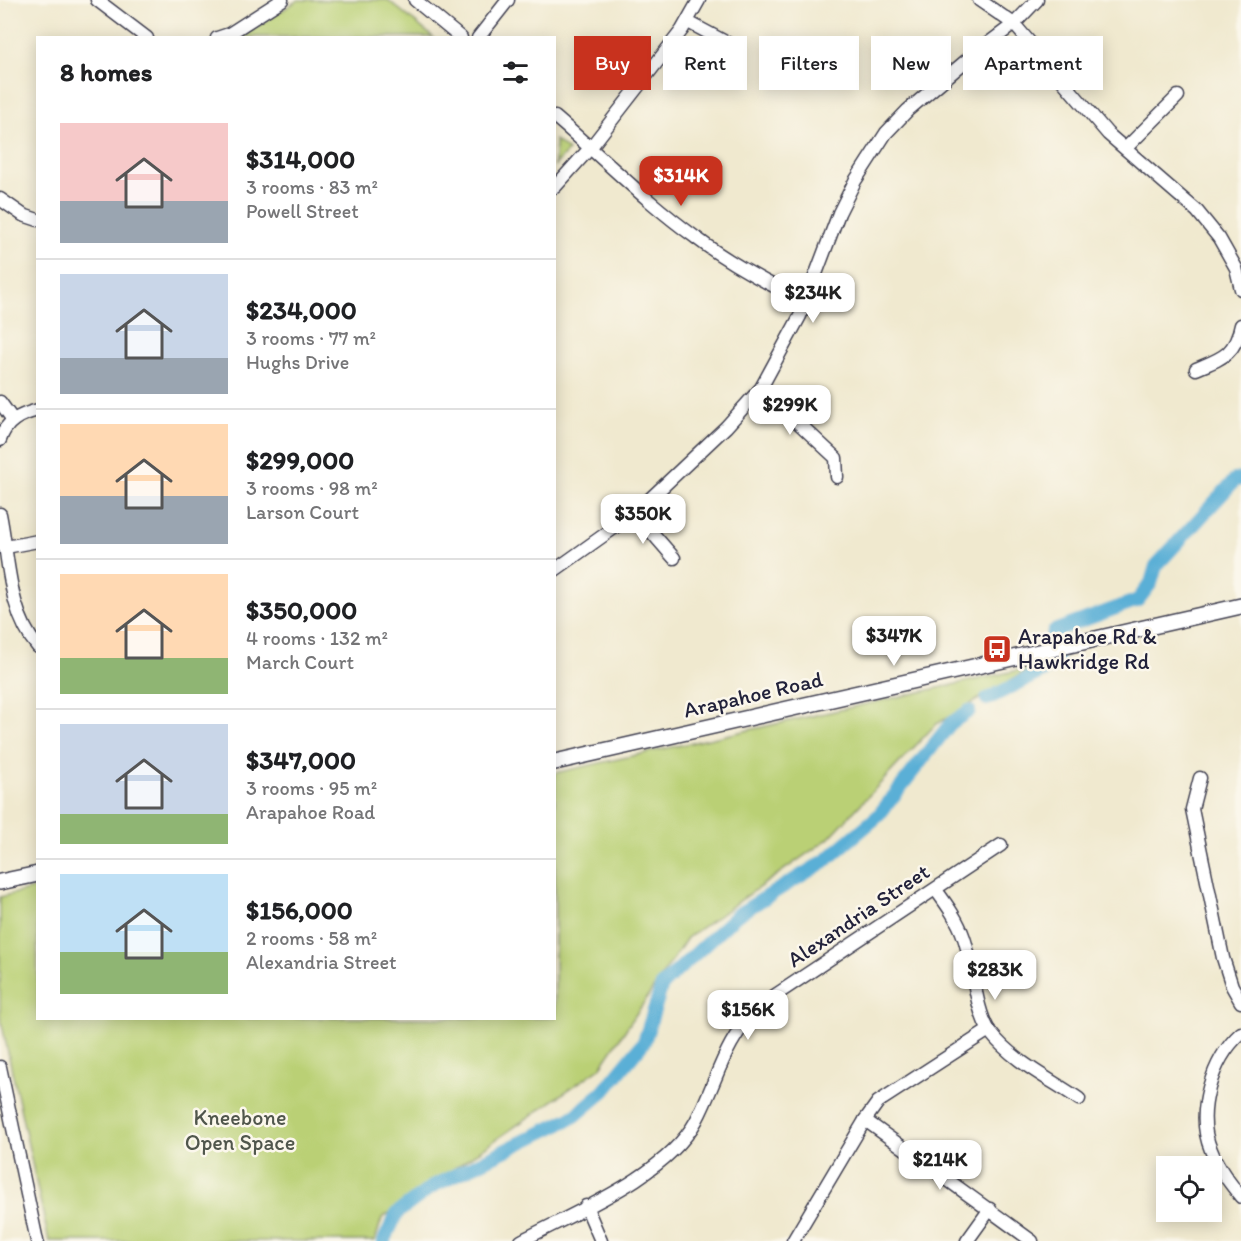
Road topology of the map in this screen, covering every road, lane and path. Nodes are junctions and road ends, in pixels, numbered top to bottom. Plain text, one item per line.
1 (97, 0) edge
2 (282, 0) edge
3 (415, 0) edge
4 (508, 0) edge
5 (699, 0) edge
6 (979, 0) edge
7 (1037, 0) edge
8 (688, 22) junction
9 (1014, 24) junction
10 (144, 36) edge
11 (223, 36) edge
12 (459, 36) edge
13 (480, 36) edge
14 (714, 36) edge
15 (1178, 96) dead end
16 (556, 118) edge
17 (591, 147) junction
18 (1126, 148) junction
19 (556, 186) edge
20 (0, 199) edge
21 (36, 219) edge
22 (1241, 289) edge
23 (806, 302) junction
24 (1241, 325) edge
25 (1197, 369) dead end
26 (761, 388) junction
27 (0, 402) edge
28 (36, 411) edge
29 (13, 420) junction
30 (0, 440) edge
31 (837, 477) dead end
32 (635, 513) junction
33 (0, 514) edge
34 (36, 541) edge
35 (2, 549) edge
36 (675, 558) dead end
37 (556, 569) edge
38 (1241, 606) edge
39 (36, 645) edge
40 (556, 762) edge
41 (1200, 778) dead end
42 (1001, 845) dead end
43 (36, 874) edge
44 (0, 882) edge
45 (936, 890) junction
46 (1241, 1002) edge
47 (989, 1030) junction
48 (1241, 1033) edge
49 (0, 1067) edge
50 (1079, 1099) dead end
51 (865, 1120) junction
52 (1241, 1197) edge
53 (586, 1206) junction
54 (990, 1209) junction
55 (37, 1241) edge
56 (521, 1241) edge
57 (602, 1241) edge
58 (793, 1241) edge
59 (968, 1241) edge
60 (1032, 1241) edge

1 - 10 street
2 - 11 street
3 - 12 street
4 - 13 street
5 - 8 street
6 - 9 street
7 - 9 street
8 - 14 street
8 - 17 street
9 - 18 street
9 - 23 street
15 - 18 street
16 - 17 street
17 - 19 street
17 - 23 street
18 - 22 street
20 - 21 street
23 - 26 street
24 - 25 street
26 - 31 street
26 - 32 street
27 - 29 street
28 - 29 street
29 - 30 street
32 - 36 street
32 - 37 street
33 - 35 street
34 - 35 street
35 - 39 street
38 - 40 main road, Arapahoe Road
41 - 46 street
42 - 45 street, Alexandria Street
43 - 44 main road
45 - 47 street
45 - 53 street, Alexandria Street
47 - 50 street
47 - 51 street
48 - 52 street
49 - 55 street
51 - 54 street
51 - 58 street
53 - 56 street, Alexandria Street
53 - 57 street
54 - 59 street
54 - 60 street

